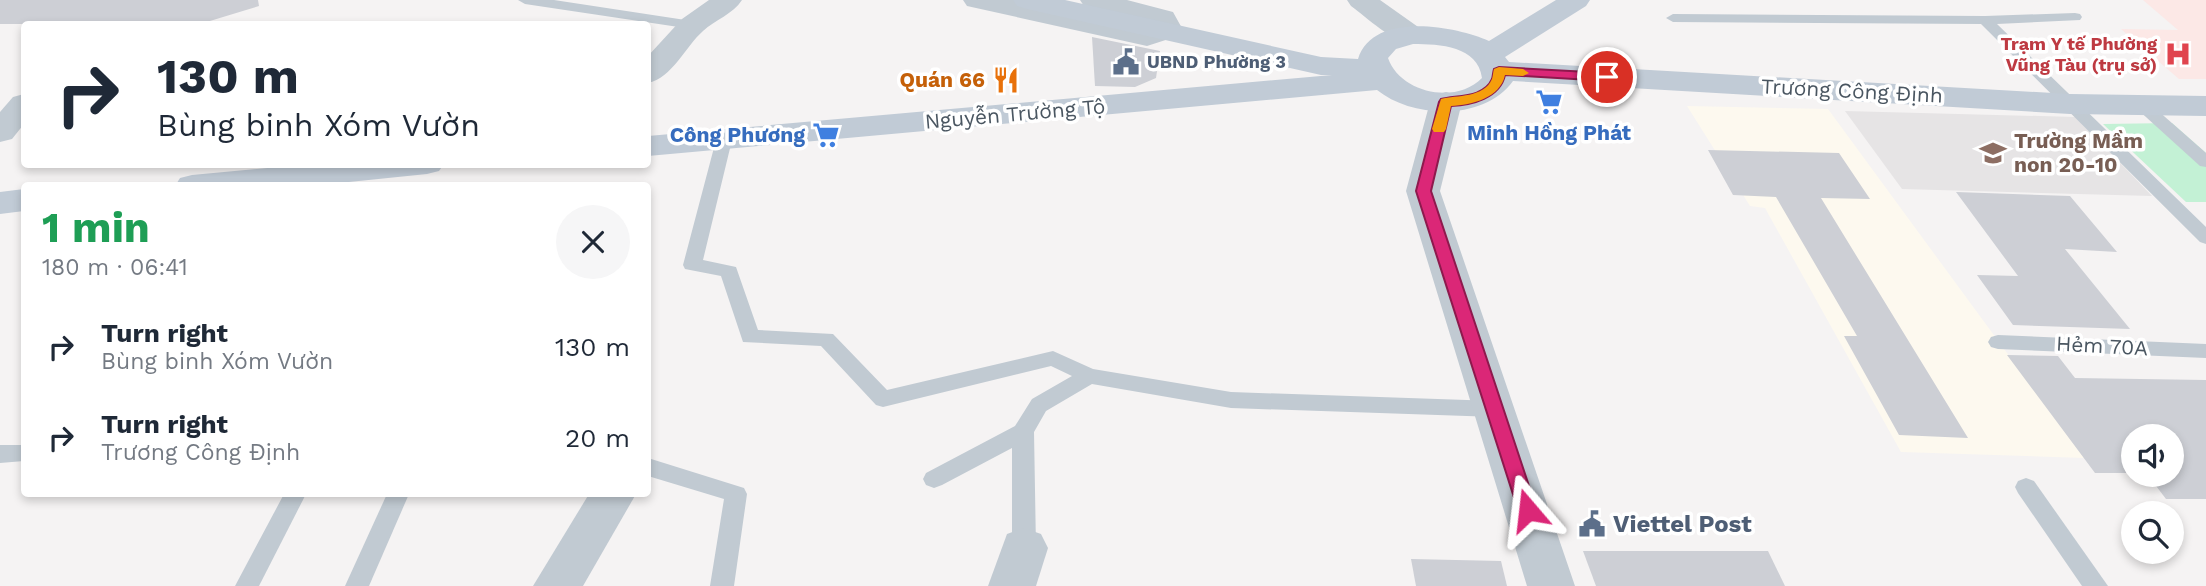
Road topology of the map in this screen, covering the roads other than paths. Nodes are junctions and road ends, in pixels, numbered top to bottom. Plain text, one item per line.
1 (525, 0) edge
2 (727, 0) edge
3 (1027, 0) edge
4 (1094, 0) edge
5 (1361, 0) edge
6 (1576, 0) edge
7 (987, 1) edge
8 (2075, 17) dead end
9 (1673, 18) dead end
10 (1985, 20) junction
11 (692, 25) junction
12 (1168, 30) junction
13 (1411, 35) junction
14 (1493, 63) junction
15 (651, 71) edge
16 (1378, 73) junction
17 (1446, 102) junction
18 (2070, 104) junction
19 (2142, 105) junction
20 (2206, 106) edge
21 (21, 107) edge
22 (0, 131) edge
23 (724, 140) junction
24 (651, 146) edge
25 (2206, 162) edge
26 (396, 168) edge
27 (296, 181) edge
28 (275, 182) edge
29 (21, 200) edge
30 (0, 202) edge
31 (2183, 215) junction
32 (2206, 215) edge
33 (2206, 238) edge
34 (1998, 342) dead end
35 (2206, 351) edge
36 (1089, 376) junction
37 (1496, 409) junction
38 (1023, 432) junction
39 (21, 453) edge
40 (0, 454) edge
41 (651, 468) edge
42 (934, 478) dead end
43 (2026, 487) dead end
44 (293, 497) edge
45 (397, 497) edge
46 (611, 497) edge
47 (1018, 567) edge
48 (247, 586) edge
49 (357, 586) edge
50 (556, 586) edge
51 (722, 586) edge
52 (1551, 586) edge
53 (2096, 586) edge

1 - 11 lane
2 - 11 street
3 - 12 main road
4 - 12 street
5 - 13 street
6 - 14 main road
7 - 12 street
8 - 10 lane
9 - 10 lane
10 - 18 lane
11 - 15 street
12 - 16 main road
13 - 14 main road
13 - 16 main road
14 - 17 main road
14 - 18 main road, Trương Công Định
16 - 17 main road
16 - 23 main road, Nguyễn Trường Tộ
17 - 37 street
18 - 19 main road, Trương Công Định
18 - 31 lane
19 - 20 main road, Trương Công Định
19 - 25 lane
21 - 22 street
23 - 24 main road, Nguyễn Trường Tộ
23 - 36 lane
26 - 27 main road
27 - 28 main road
29 - 30 main road
31 - 32 lane
31 - 33 lane
34 - 35 lane, Hẻm 70A
36 - 37 lane
36 - 38 lane
37 - 52 street
38 - 42 lane
38 - 47 lane
39 - 40 lane
41 - 51 lane
43 - 53 lane
44 - 48 lane
45 - 49 lane
46 - 50 street

